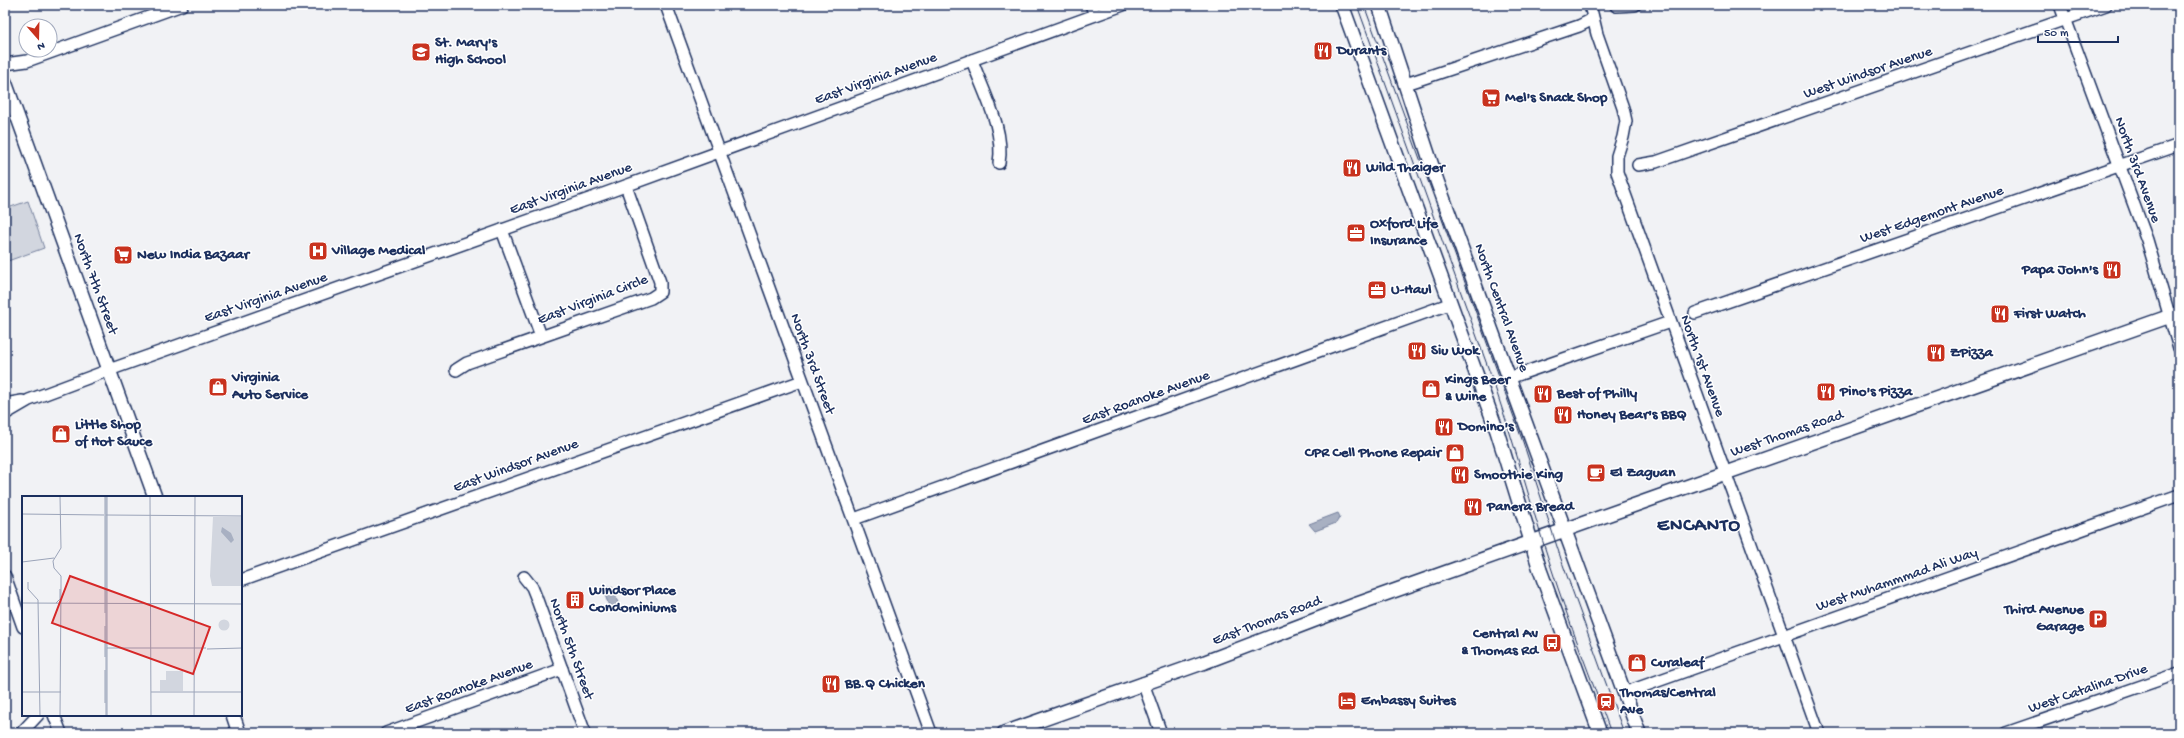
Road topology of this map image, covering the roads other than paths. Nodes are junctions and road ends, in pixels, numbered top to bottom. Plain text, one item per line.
1 (182, 5) edge
2 (666, 5) edge
3 (1123, 5) edge
4 (1342, 5) edge
5 (1379, 5) edge
6 (1590, 5) edge
7 (1635, 5) edge
8 (2060, 5) edge
9 (2106, 5) edge
10 (1616, 6) dead end
11 (1093, 10) edge
12 (1593, 19) junction
13 (2065, 20) junction
14 (972, 60) junction
15 (5, 64) edge
16 (5, 82) edge
17 (1406, 84) junction
18 (2179, 145) edge
19 (720, 152) junction
20 (998, 163) dead end
21 (1638, 165) dead end
22 (2120, 166) junction
23 (626, 186) junction
24 (502, 230) junction
25 (1449, 304) junction
26 (1695, 313) dead end
27 (2176, 317) edge
28 (1670, 322) junction
29 (541, 336) junction
30 (2179, 348) edge
31 (109, 370) junction
32 (456, 370) dead end
33 (1509, 378) junction
34 (802, 381) junction
35 (29, 400) junction
36 (5, 404) edge
37 (5, 414) edge
38 (1725, 473) junction
39 (2179, 495) edge
40 (155, 496) edge
41 (854, 519) junction
42 (1564, 530) junction
43 (1536, 540) junction
44 (524, 577) dead end
45 (6, 580) edge
46 (242, 580) edge
47 (22, 624) edge
48 (1783, 636) junction
49 (562, 670) junction
50 (2179, 673) edge
51 (1143, 683) junction
52 (1624, 693) junction
53 (37, 716) edge
54 (54, 716) edge
55 (233, 716) edge
56 (21, 733) edge
57 (61, 733) edge
58 (239, 733) edge
59 (386, 733) edge
60 (585, 733) edge
61 (931, 733) edge
62 (1004, 733) edge
63 (1161, 733) edge
64 (1600, 733) edge
65 (1639, 733) edge
66 (1819, 733) edge
67 (2006, 733) edge

1 - 15 street
2 - 19 street, North 3rd Street
3 - 11 street, East Virginia Avenue
4 - 25 main road
5 - 17 main road, North Central Avenue
6 - 12 street, North 1st Avenue
7 - 10 street
8 - 13 street, North 3rd Avenue
9 - 13 street, West Windsor Avenue
11 - 14 street, East Virginia Avenue
12 - 17 street
12 - 28 street, North 1st Avenue
13 - 21 street, West Windsor Avenue
13 - 22 street, North 3rd Avenue
14 - 19 street, East Virginia Avenue
14 - 20 street
16 - 31 main road, North 7th Street
17 - 33 main road, North Central Avenue
18 - 22 street, West Edgemont Avenue
19 - 23 street, East Virginia Avenue
19 - 34 street, North 3rd Street
22 - 26 street, West Edgemont Avenue
22 - 27 street, North 3rd Avenue
23 - 24 street, East Virginia Avenue
23 - 29 street, East Virginia Circle
24 - 29 street
24 - 31 street, East Virginia Avenue
25 - 41 street, East Roanoke Avenue
25 - 43 main road
27 - 30 street, North 3rd Avenue
27 - 38 main road, West Thomas Road
28 - 33 street
28 - 38 street, North 1st Avenue
29 - 32 street, East Virginia Circle
31 - 35 street, East Virginia Avenue
31 - 40 main road, North 7th Street
33 - 42 main road, North Central Avenue
34 - 41 street, North 3rd Street
34 - 46 street, East Windsor Avenue
35 - 36 street, East Virginia Avenue
35 - 37 street, East Virginia Avenue
38 - 42 main road, West Thomas Road
38 - 48 street, North 1st Avenue
39 - 48 street, West Muhammmad Ali Way
41 - 61 street, North 3rd Street
42 - 43 main road, West Thomas Road
42 - 52 main road, North Central Avenue
43 - 51 main road, East Thomas Road
43 - 64 main road
44 - 49 street, North 5th Street
45 - 47 street
48 - 52 street, West Muhammmad Ali Way
48 - 66 street, North 1st Avenue
49 - 59 street, East Roanoke Avenue
49 - 60 street, North 5th Street
50 - 67 street, West Catalina Drive
51 - 62 main road, East Thomas Road
51 - 63 street
52 - 65 main road, North Central Avenue
53 - 56 street
54 - 57 street
55 - 58 main road

